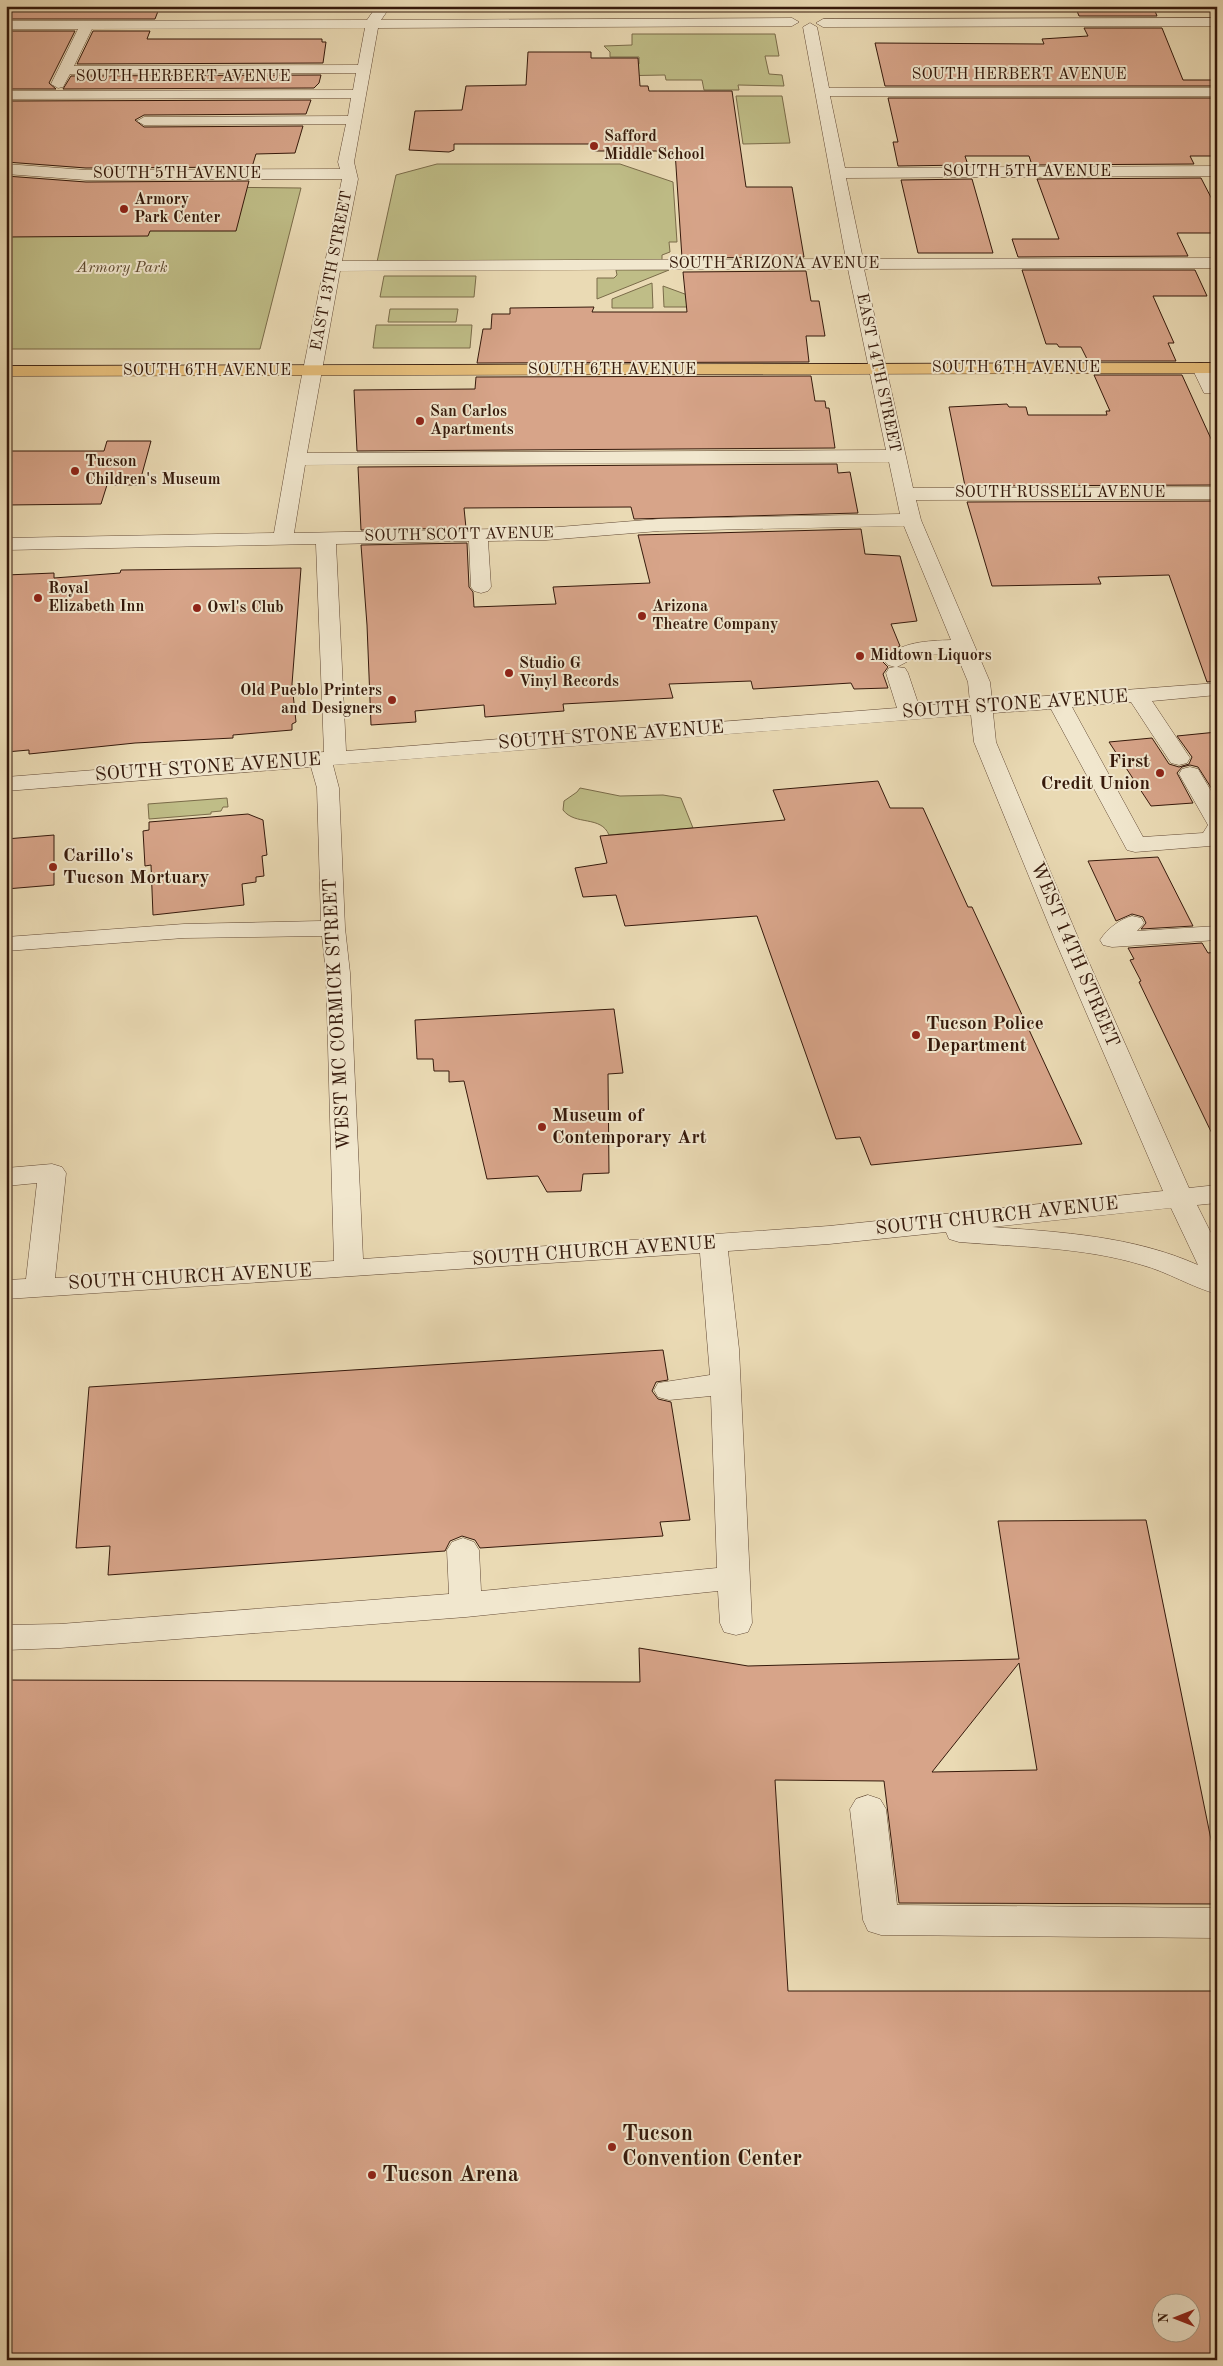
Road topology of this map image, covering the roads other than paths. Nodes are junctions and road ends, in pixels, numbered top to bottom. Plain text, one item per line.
1 (382, 6) edge
2 (812, 20) junction
3 (1217, 22) edge
4 (372, 24) junction
5 (6, 25) edge
6 (87, 25) junction
7 (65, 70) junction
8 (220, 70) junction
9 (364, 70) junction
10 (821, 92) junction
11 (1217, 92) edge
12 (211, 94) junction
13 (359, 94) junction
14 (6, 95) edge
15 (54, 95) junction
16 (144, 120) dead end
17 (354, 120) junction
18 (6, 169) edge
19 (1217, 171) edge
20 (838, 173) junction
21 (348, 174) junction
22 (1217, 262) edge
23 (855, 264) junction
24 (332, 266) junction
25 (877, 368) junction
26 (1209, 368) edge
27 (312, 370) junction
28 (6, 371) edge
29 (1210, 389) dead end
30 (896, 456) junction
31 (297, 459) junction
32 (1217, 493) edge
33 (904, 494) junction
34 (912, 520) junction
35 (478, 535) junction
36 (283, 538) junction
37 (326, 538) junction
38 (6, 544) edge
39 (481, 586) dead end
40 (964, 646) junction
41 (1217, 689) edge
42 (1138, 695) junction
43 (1058, 701) junction
44 (980, 708) junction
45 (910, 713) junction
46 (327, 759) junction
47 (6, 784) edge
48 (1217, 821) edge
49 (1217, 829) edge
50 (1132, 923) dead end
51 (333, 928) junction
52 (1217, 933) edge
53 (6, 944) edge
54 (6, 1177) edge
55 (1217, 1194) edge
56 (1180, 1198) junction
57 (903, 1227) junction
58 (713, 1243) junction
59 (349, 1269) junction
60 (1217, 1275) edge
61 (1217, 1285) edge
62 (40, 1287) junction
63 (6, 1290) edge
64 (726, 1384) junction
65 (669, 1390) dead end
66 (462, 1550) dead end
67 (734, 1578) junction
68 (466, 1605) junction
69 (736, 1623) dead end
70 (6, 1638) edge
71 (868, 1809) dead end
72 (1217, 1923) edge

1 - 4 street, EAST 13TH STREET
2 - 3 street
2 - 4 street
2 - 10 street, EAST 14TH STREET
4 - 6 street
4 - 9 street, EAST 13TH STREET
5 - 6 street
6 - 7 street
7 - 8 street
7 - 15 street
8 - 9 street
8 - 12 street
9 - 13 street, EAST 13TH STREET
10 - 11 street, SOUTH HERBERT AVENUE
10 - 20 street, EAST 14TH STREET
12 - 13 street, SOUTH HERBERT AVENUE
12 - 15 street, SOUTH HERBERT AVENUE
13 - 17 street, EAST 13TH STREET
14 - 15 street, SOUTH HERBERT AVENUE
16 - 17 street
17 - 21 street, EAST 13TH STREET
18 - 21 street, SOUTH 5TH AVENUE
19 - 20 street, SOUTH 5TH AVENUE
20 - 23 street, EAST 14TH STREET
21 - 24 street, EAST 13TH STREET
22 - 23 street, SOUTH ARIZONA AVENUE
23 - 24 street, SOUTH ARIZONA AVENUE
23 - 25 street, EAST 14TH STREET
24 - 27 street, EAST 13TH STREET
25 - 26 main road, SOUTH 6TH AVENUE
25 - 27 main road, SOUTH 6TH AVENUE
25 - 30 street, EAST 14TH STREET
26 - 29 street
27 - 28 main road, SOUTH 6TH AVENUE
27 - 31 street, EAST 13TH STREET
30 - 31 street
30 - 33 street, EAST 14TH STREET
31 - 36 street, EAST 13TH STREET
32 - 33 street, SOUTH RUSSELL AVENUE
33 - 34 street, EAST 14TH STREET
34 - 35 street, SOUTH SCOTT AVENUE
34 - 40 street, EAST 14TH STREET
35 - 37 street, SOUTH SCOTT AVENUE
35 - 39 street
36 - 37 street, SOUTH SCOTT AVENUE
36 - 38 street, SOUTH SCOTT AVENUE
37 - 46 street, WEST MC CORMICK STREET
40 - 44 street, EAST 14TH STREET
40 - 45 street
41 - 42 street, SOUTH STONE AVENUE
42 - 43 street, SOUTH STONE AVENUE
42 - 48 street
43 - 44 street, SOUTH STONE AVENUE
43 - 49 street
44 - 45 street, SOUTH STONE AVENUE
44 - 56 street, WEST 14TH STREET
45 - 46 street, SOUTH STONE AVENUE
46 - 47 street, SOUTH STONE AVENUE
46 - 51 street, WEST MC CORMICK STREET
50 - 52 street
51 - 53 street
51 - 59 street, WEST MC CORMICK STREET
54 - 62 street
55 - 56 street, SOUTH CHURCH AVENUE
56 - 57 street, SOUTH CHURCH AVENUE
56 - 60 street, WEST 14TH STREET
57 - 58 street, SOUTH CHURCH AVENUE
57 - 61 street
58 - 59 street, SOUTH CHURCH AVENUE
58 - 64 street
59 - 62 street, SOUTH CHURCH AVENUE
62 - 63 street, SOUTH CHURCH AVENUE
64 - 65 street
64 - 67 street
66 - 68 street
67 - 68 street
67 - 69 street
68 - 70 street
71 - 72 street

